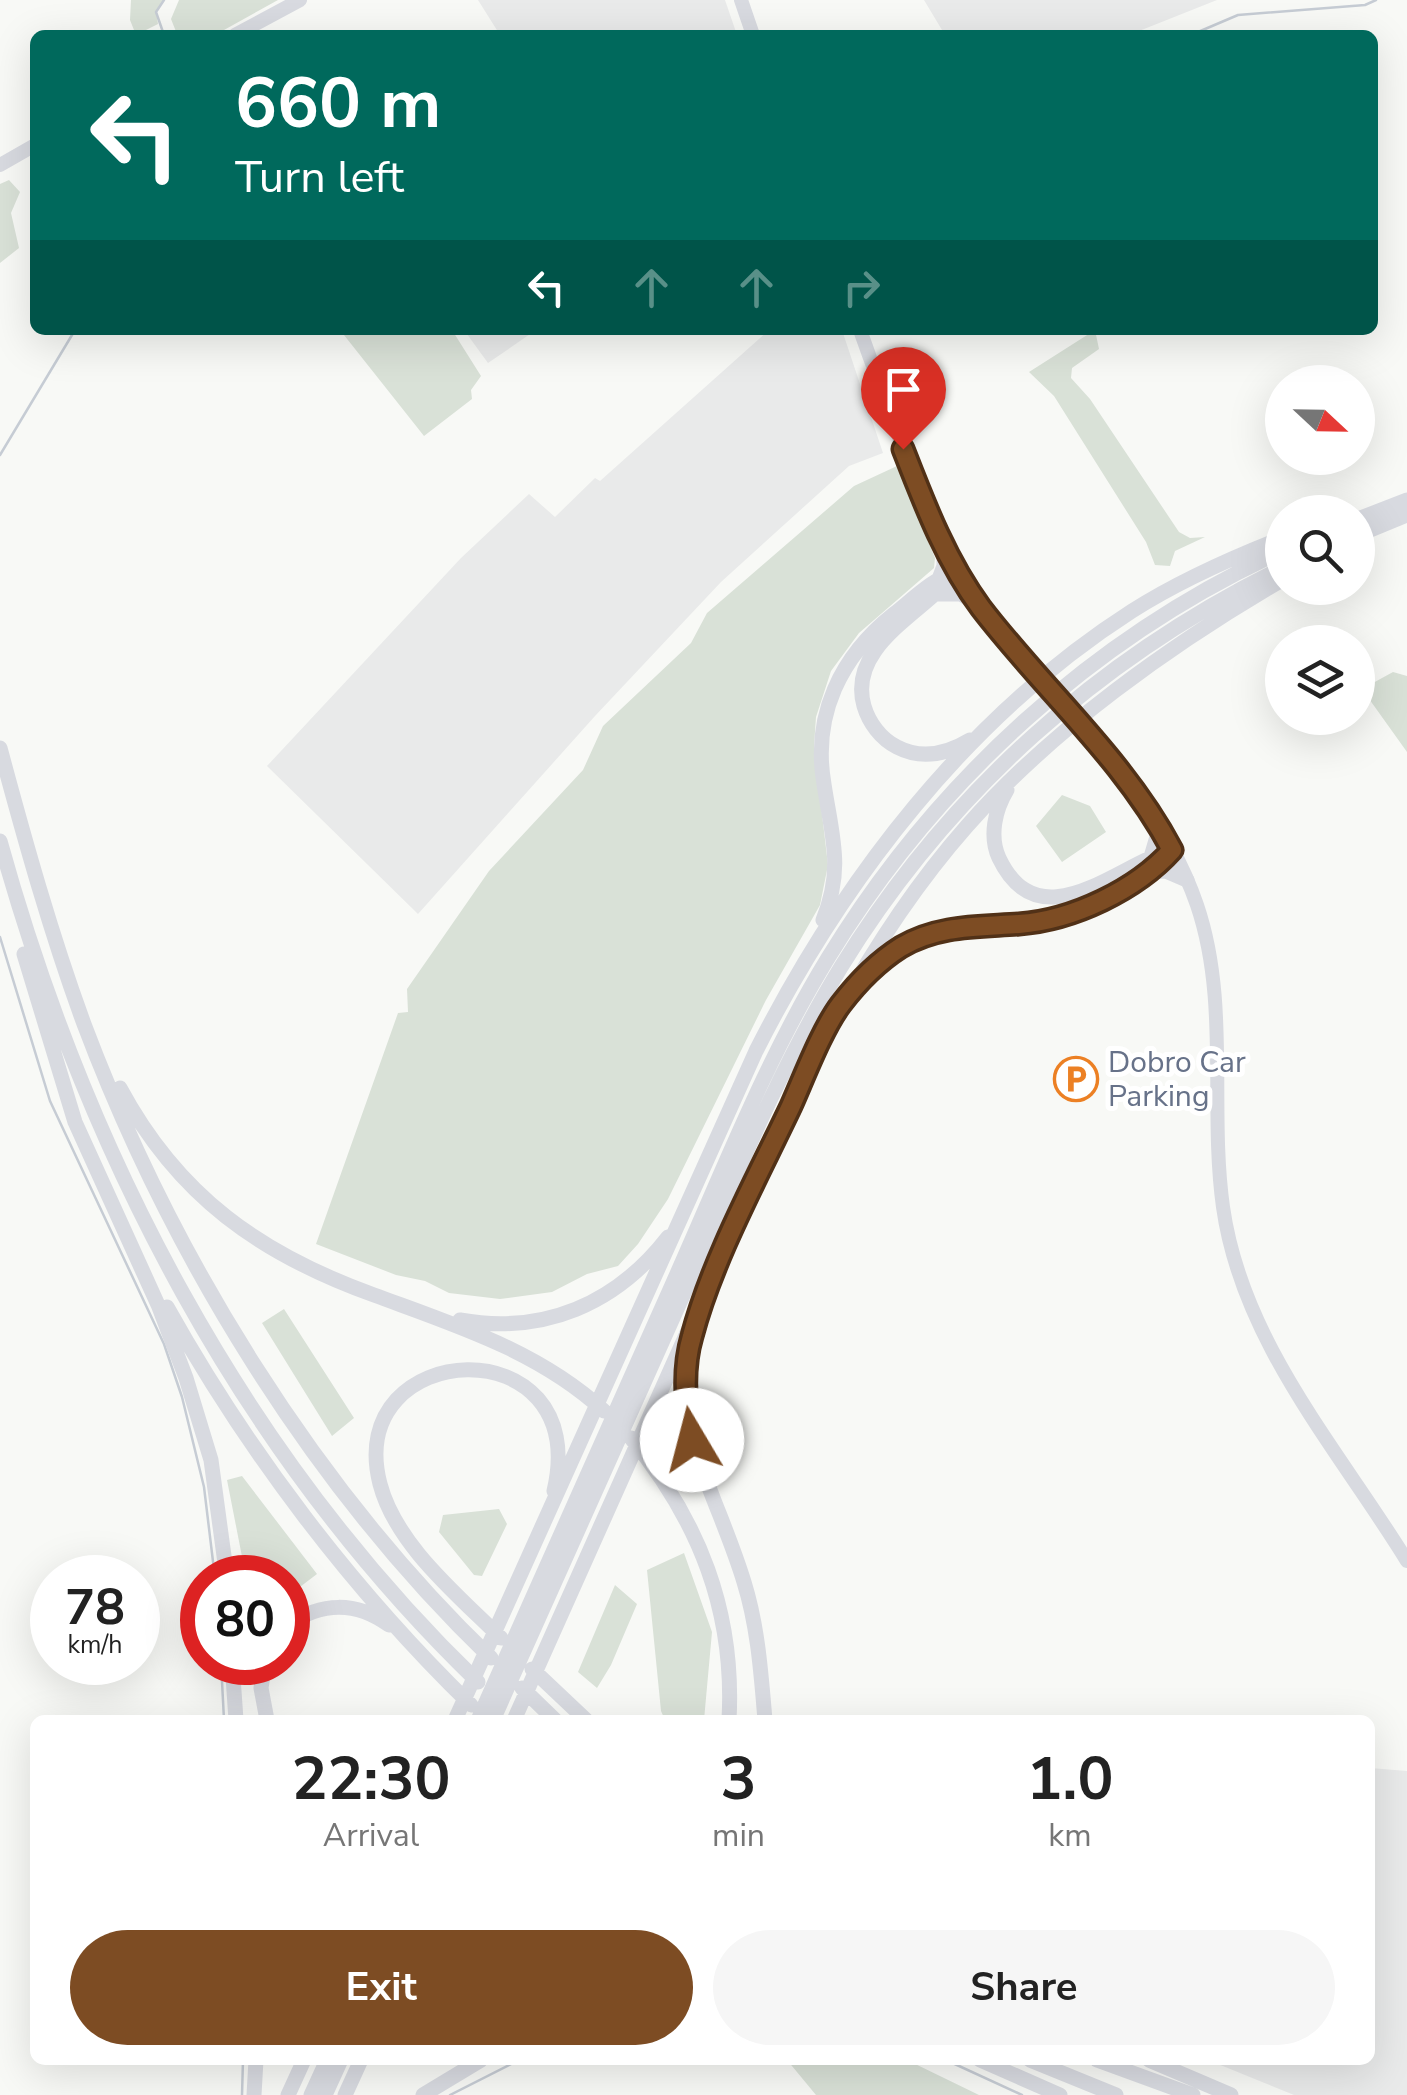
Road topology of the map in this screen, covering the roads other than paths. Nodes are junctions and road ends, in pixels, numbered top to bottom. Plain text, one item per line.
1 (300, 0) edge
2 (741, 0) edge
3 (244, 30) edge
4 (751, 30) edge
5 (30, 148) edge
6 (0, 165) edge
7 (862, 335) edge
8 (1375, 506) edge
9 (1401, 509) edge
10 (1375, 515) edge
11 (1375, 535) edge
12 (944, 544) junction
13 (1265, 545) edge
14 (1265, 560) edge
15 (958, 571) junction
16 (1265, 577) edge
17 (939, 587) junction
18 (1265, 591) edge
19 (979, 605) junction
20 (986, 730) junction
21 (0, 748) edge
22 (1015, 778) junction
23 (1157, 820) junction
24 (0, 841) edge
25 (1172, 850) junction
26 (1149, 865) junction
27 (8, 872) junction
28 (1187, 880) junction
29 (811, 951) junction
30 (840, 1006) junction
31 (84, 1024) junction
32 (681, 1217) junction
33 (126, 1234) junction
34 (711, 1280) junction
35 (417, 1310) junction
36 (628, 1401) junction
37 (545, 1523) junction
38 (224, 1555) edge
39 (1406, 1559) edge
40 (310, 1612) edge
41 (526, 1630) junction
42 (404, 1636) junction
43 (234, 1685) edge
44 (261, 1685) edge
45 (236, 1715) edge
46 (265, 1715) edge
47 (458, 1715) edge
48 (481, 1715) edge
49 (484, 1715) edge
50 (491, 1715) edge
51 (511, 1715) edge
52 (518, 1715) edge
53 (550, 1715) edge
54 (581, 1715) edge
55 (728, 1715) edge
56 (765, 1715) edge
57 (256, 2065) edge
58 (302, 2065) edge
59 (324, 2065) edge
60 (339, 2065) edge
61 (359, 2065) edge
62 (474, 2065) edge
63 (991, 2065) edge
64 (1042, 2065) edge
65 (1111, 2065) edge
66 (1161, 2065) edge
67 (254, 2095) edge
68 (288, 2095) edge
69 (311, 2095) edge
70 (325, 2095) edge
71 (345, 2095) edge
72 (423, 2095) edge
73 (1060, 2095) edge
74 (1116, 2095) edge
75 (1193, 2095) edge
76 (1232, 2095) edge

1 - 3 main road
2 - 4 main road
5 - 6 main road
7 - 12 main road
8 - 9 highway
9 - 10 highway
9 - 11 highway
12 - 15 main road
12 - 17 highway
13 - 20 highway
14 - 36 highway
15 - 17 highway
15 - 19 main road
16 - 36 highway
17 - 19 highway
17 - 20 highway
17 - 29 highway
18 - 22 highway
19 - 23 main road
20 - 29 highway
21 - 31 highway
22 - 26 highway
22 - 30 highway
23 - 25 main road
23 - 26 highway
24 - 27 highway
25 - 26 highway
25 - 28 main road
26 - 28 highway
26 - 30 highway
27 - 33 highway
27 - 51 highway
28 - 39 main road
29 - 32 highway
30 - 34 highway
31 - 35 highway
31 - 53 highway
32 - 35 highway
32 - 37 highway
33 - 38 highway
33 - 42 highway
34 - 52 highway
34 - 56 highway
35 - 55 highway
36 - 41 highway
37 - 47 highway
37 - 54 highway
40 - 42 highway
41 - 48 highway
41 - 50 highway
42 - 49 highway
43 - 45 highway
44 - 46 highway
57 - 67 highway
58 - 68 highway
59 - 69 highway
60 - 70 highway
61 - 71 highway
62 - 72 highway
63 - 73 highway
64 - 74 highway
65 - 75 highway
66 - 76 highway

